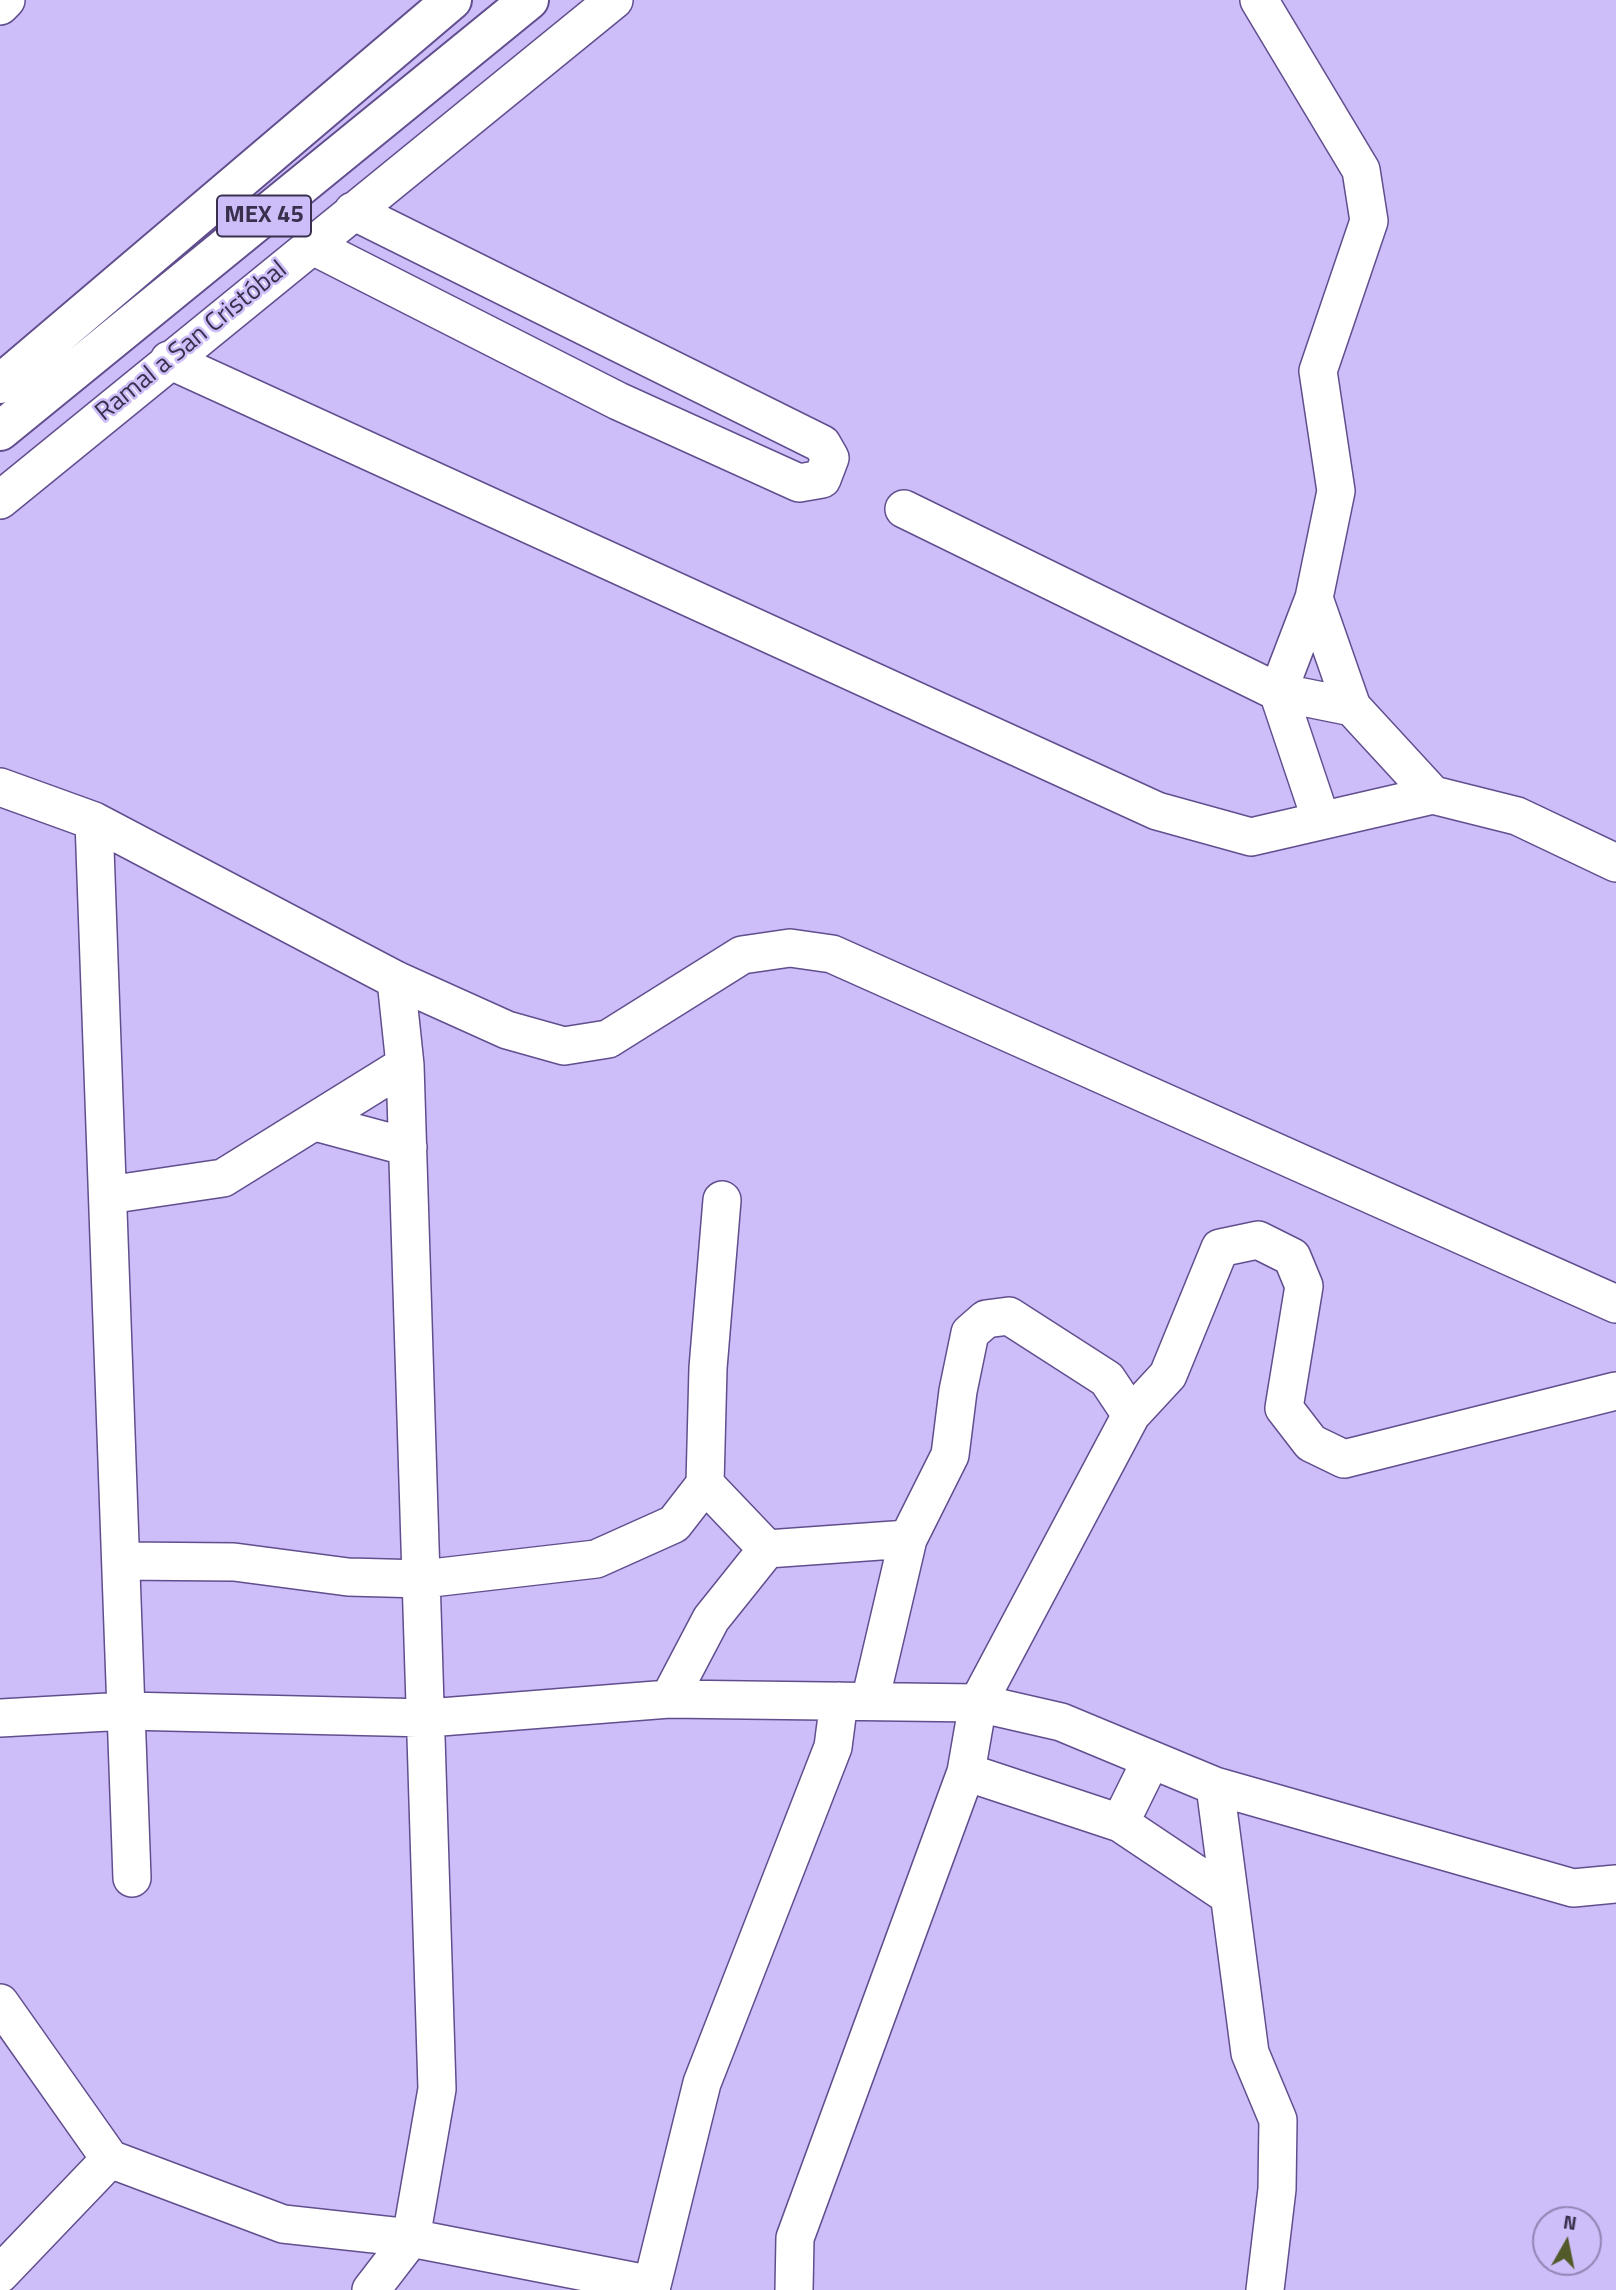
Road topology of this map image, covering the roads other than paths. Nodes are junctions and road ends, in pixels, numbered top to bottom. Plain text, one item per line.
1 (6, 0) edge
2 (452, 0) edge
3 (529, 0) edge
4 (614, 0) edge
5 (1259, 0) edge
6 (0, 6) edge
7 (353, 211) junction
8 (311, 245) junction
9 (169, 360) junction
10 (0, 384) edge
11 (0, 432) edge
12 (0, 500) edge
13 (904, 509) dead end
14 (1314, 598) junction
15 (1278, 692) junction
16 (1353, 707) junction
17 (0, 787) edge
18 (1433, 795) junction
19 (1321, 820) junction
20 (94, 821) junction
21 (1616, 863) edge
22 (396, 980) junction
23 (405, 1065) junction
24 (315, 1122) junction
25 (408, 1147) junction
26 (108, 1195) junction
27 (722, 1200) dead end
28 (1616, 1304) edge
29 (1616, 1391) edge
30 (1131, 1415) junction
31 (705, 1484) junction
32 (908, 1539) junction
33 (766, 1549) junction
34 (121, 1561) junction
35 (423, 1579) junction
36 (669, 1699) junction
37 (854, 1701) junction
38 (978, 1703) junction
39 (126, 1711) junction
40 (0, 1718) edge
41 (428, 1718) junction
42 (1151, 1760) junction
43 (966, 1772) junction
44 (1215, 1786) junction
45 (1120, 1823) junction
46 (132, 1878) dead end
47 (1616, 1884) edge
48 (1229, 1896) junction
49 (0, 2003) edge
50 (110, 2159) junction
51 (411, 2238) junction
52 (0, 2274) edge
53 (657, 2289) edge
54 (371, 2290) edge
55 (794, 2290) edge
56 (1265, 2290) edge

1 - 6 street
2 - 10 main road, MEX 45
3 - 11 main road, MEX 45
4 - 7 street, Ramal a San Cristóbal
5 - 14 street
7 - 8 street, Ramal a San Cristóbal
7 - 8 street
8 - 9 street, Ramal a San Cristóbal
9 - 12 street, Ramal a San Cristóbal
9 - 19 street
13 - 15 street
14 - 15 street
14 - 16 street
15 - 16 street
15 - 19 street
16 - 18 street
17 - 20 street
18 - 19 street
18 - 21 street
20 - 22 street
20 - 26 street
22 - 23 street
22 - 28 street
23 - 24 street
23 - 25 street
24 - 25 street
24 - 26 street
25 - 35 street
26 - 34 street
27 - 31 street
29 - 30 street
30 - 32 street
30 - 38 street
31 - 33 street
31 - 35 street
32 - 33 street
32 - 37 street
33 - 36 street
34 - 35 street
34 - 39 street
35 - 41 street
36 - 37 street
36 - 41 street
37 - 38 street
37 - 53 street
38 - 42 street
38 - 43 street
39 - 40 street
39 - 41 street
39 - 46 street
41 - 51 street
42 - 44 street
42 - 45 street
43 - 45 street
43 - 55 street
44 - 47 street
44 - 48 street
45 - 48 street
48 - 56 street
49 - 50 street
50 - 51 street
50 - 52 street
51 - 53 street
51 - 54 street

